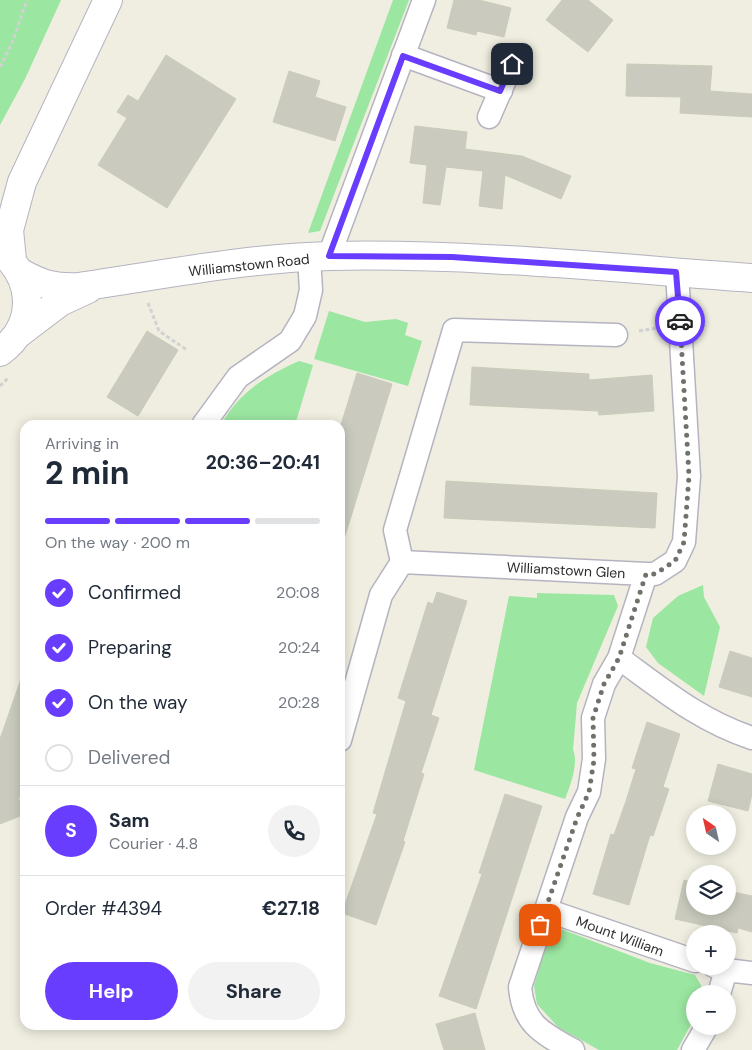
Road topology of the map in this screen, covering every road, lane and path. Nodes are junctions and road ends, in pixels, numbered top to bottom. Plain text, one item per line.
1 (27, 0) edge
2 (108, 0) edge
3 (424, 0) edge
4 (403, 56) junction
5 (512, 64) dead end
6 (0, 67) edge
7 (500, 91) junction
8 (488, 117) dead end
9 (42, 138) junction
10 (0, 193) edge
11 (319, 257) junction
12 (11, 261) edge
13 (676, 272) junction
14 (752, 278) edge
15 (106, 283) junction
16 (148, 307) dead end
17 (680, 323) junction
18 (19, 333) junction
19 (616, 335) joint
20 (187, 350) dead end
21 (0, 352) edge
22 (207, 420) edge
23 (402, 562) junction
24 (646, 574) junction
25 (619, 658) junction
26 (345, 722) edge
27 (752, 738) edge
28 (546, 910) junction
29 (686, 958) edge
30 (736, 970) edge
31 (752, 973) edge
32 (702, 1035) edge
33 (572, 1050) edge
34 (694, 1050) edge

1 - 6 path
2 - 9 street
3 - 4 street
4 - 7 street
4 - 11 street
5 - 7 street
7 - 8 street
9 - 10 street
9 - 12 street
11 - 13 street, Williamstown Road
11 - 15 street, Williamstown Road
11 - 22 street
12 - 15 street, Williamstown Road
12 - 18 street
13 - 14 street, Williamstown Road
13 - 17 street, Williamstown Glen
15 - 18 street, Williamstown Road
16 - 20 path
17 - 19 path
17 - 24 street, Williamstown Glen
18 - 21 street, Williamstown Road
19 - 23 street
23 - 24 street, Williamstown Glen
23 - 26 street
24 - 25 street
25 - 27 street
25 - 28 street
28 - 29 street, Mount William
28 - 33 street
30 - 31 street
32 - 34 street

